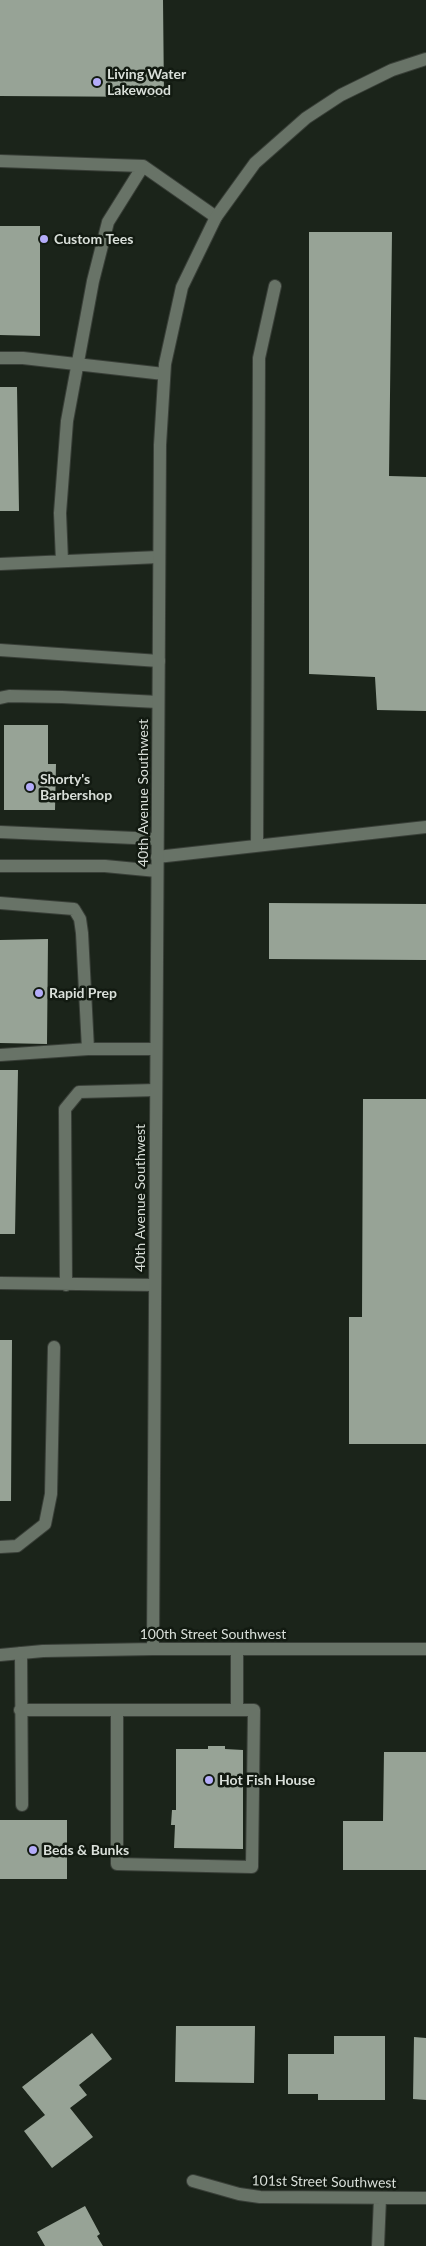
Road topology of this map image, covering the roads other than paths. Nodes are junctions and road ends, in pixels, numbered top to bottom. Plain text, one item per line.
1 (426, 59) edge
2 (0, 161) edge
3 (143, 166) junction
4 (216, 217) junction
5 (275, 286) dead end
6 (0, 358) edge
7 (79, 364) junction
8 (164, 374) junction
9 (159, 557) junction
10 (62, 561) junction
11 (0, 564) edge
12 (0, 650) edge
13 (159, 661) junction
14 (0, 698) edge
15 (158, 702) junction
16 (426, 827) edge
17 (0, 832) edge
18 (158, 839) junction
19 (257, 846) junction
20 (157, 857) junction
21 (0, 866) edge
22 (158, 871) junction
23 (0, 903) edge
24 (88, 1049) junction
25 (156, 1049) junction
26 (0, 1055) edge
27 (156, 1090) junction
28 (0, 1283) edge
29 (66, 1285) junction
30 (155, 1285) junction
31 (54, 1347) dead end
32 (0, 1547) edge
33 (152, 1649) junction
34 (237, 1649) junction
35 (426, 1649) edge
36 (21, 1653) junction
37 (0, 1655) edge
38 (20, 1710) junction
39 (117, 1710) junction
40 (237, 1710) junction
41 (22, 1805) dead end
42 (193, 2181) dead end
43 (380, 2198) junction
44 (426, 2198) edge
45 (378, 2246) edge

1 - 4 street, 40th Avenue Southwest
2 - 3 street
3 - 4 street
3 - 7 street
4 - 8 street, 40th Avenue Southwest
5 - 19 street
6 - 7 street
7 - 8 street
7 - 10 street
8 - 9 street, 40th Avenue Southwest
9 - 10 street
9 - 13 street, 40th Avenue Southwest
10 - 11 street
12 - 13 street
13 - 15 street, 40th Avenue Southwest
14 - 15 street
15 - 18 street, 40th Avenue Southwest
16 - 19 street
17 - 18 street
18 - 20 street, 40th Avenue Southwest
19 - 20 street
20 - 22 street, 40th Avenue Southwest
21 - 22 street
22 - 25 street, 40th Avenue Southwest
23 - 24 street
24 - 25 street
24 - 26 street
25 - 27 street, 40th Avenue Southwest
27 - 29 street
27 - 30 street, 40th Avenue Southwest
28 - 29 street
29 - 30 street
30 - 33 street, 40th Avenue Southwest
31 - 32 street
33 - 34 street, 100th Street Southwest
33 - 36 street, 100th Street Southwest
34 - 35 street, 100th Street Southwest
34 - 40 street
36 - 37 street, 100th Street Southwest
36 - 38 street
38 - 39 street
38 - 41 street
39 - 40 street
39 - 40 street
42 - 43 street, 101st Street Southwest
43 - 44 street, 101st Street Southwest
43 - 45 street

